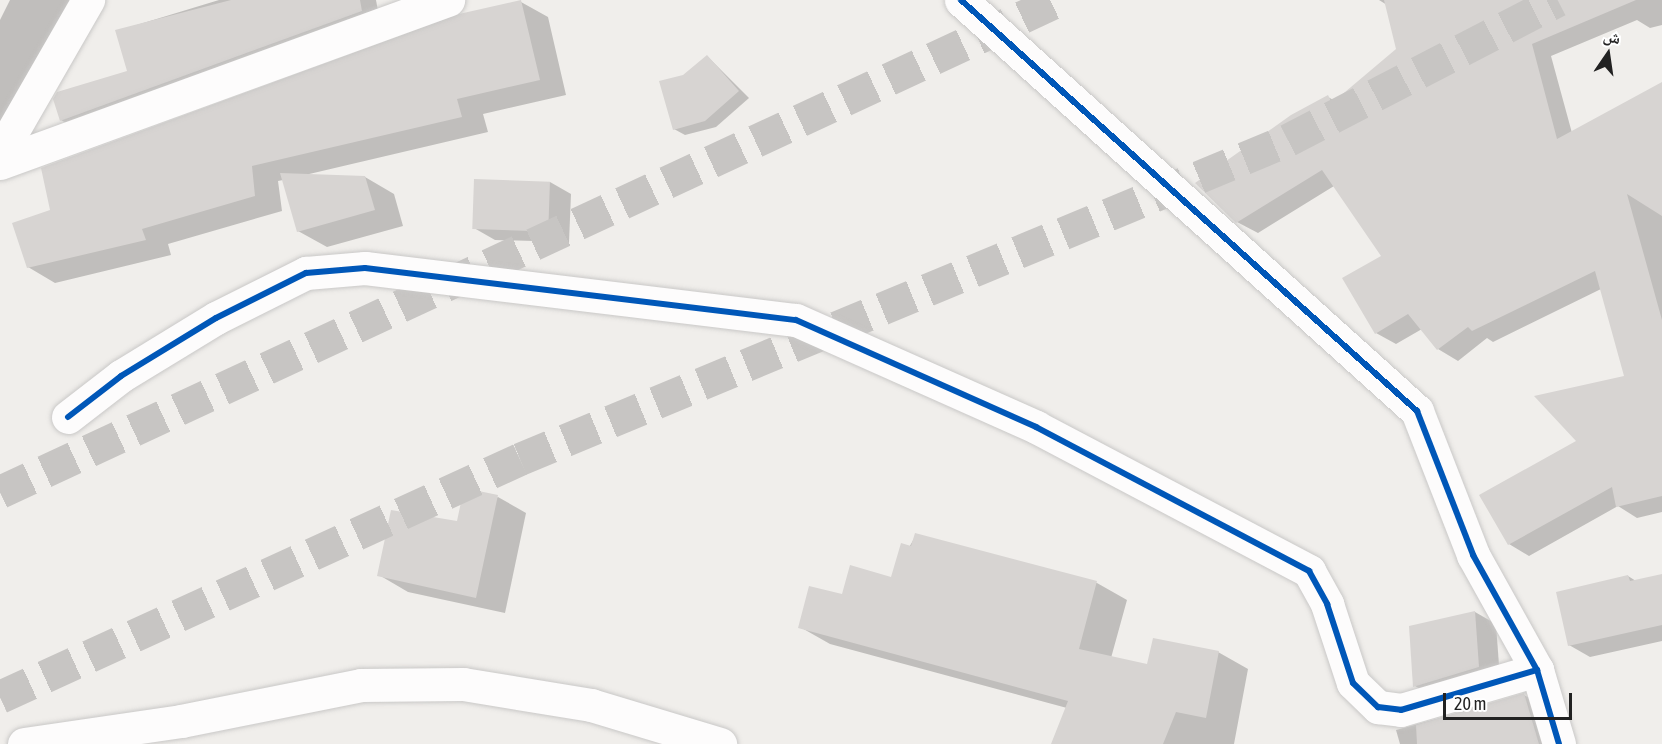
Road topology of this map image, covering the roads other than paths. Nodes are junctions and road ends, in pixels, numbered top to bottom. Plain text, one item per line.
1 (88, 0) edge
2 (448, 0) edge
3 (961, 0) edge
4 (0, 153) edge
5 (0, 163) edge
6 (68, 417) dead end
7 (1537, 670) junction
8 (191, 733) edge
9 (24, 744) edge
10 (115, 744) edge
11 (720, 744) edge
12 (1559, 744) edge

1 - 4 street
2 - 5 street
3 - 7 street
6 - 7 street
7 - 12 street
8 - 9 street
8 - 10 street
8 - 11 street

